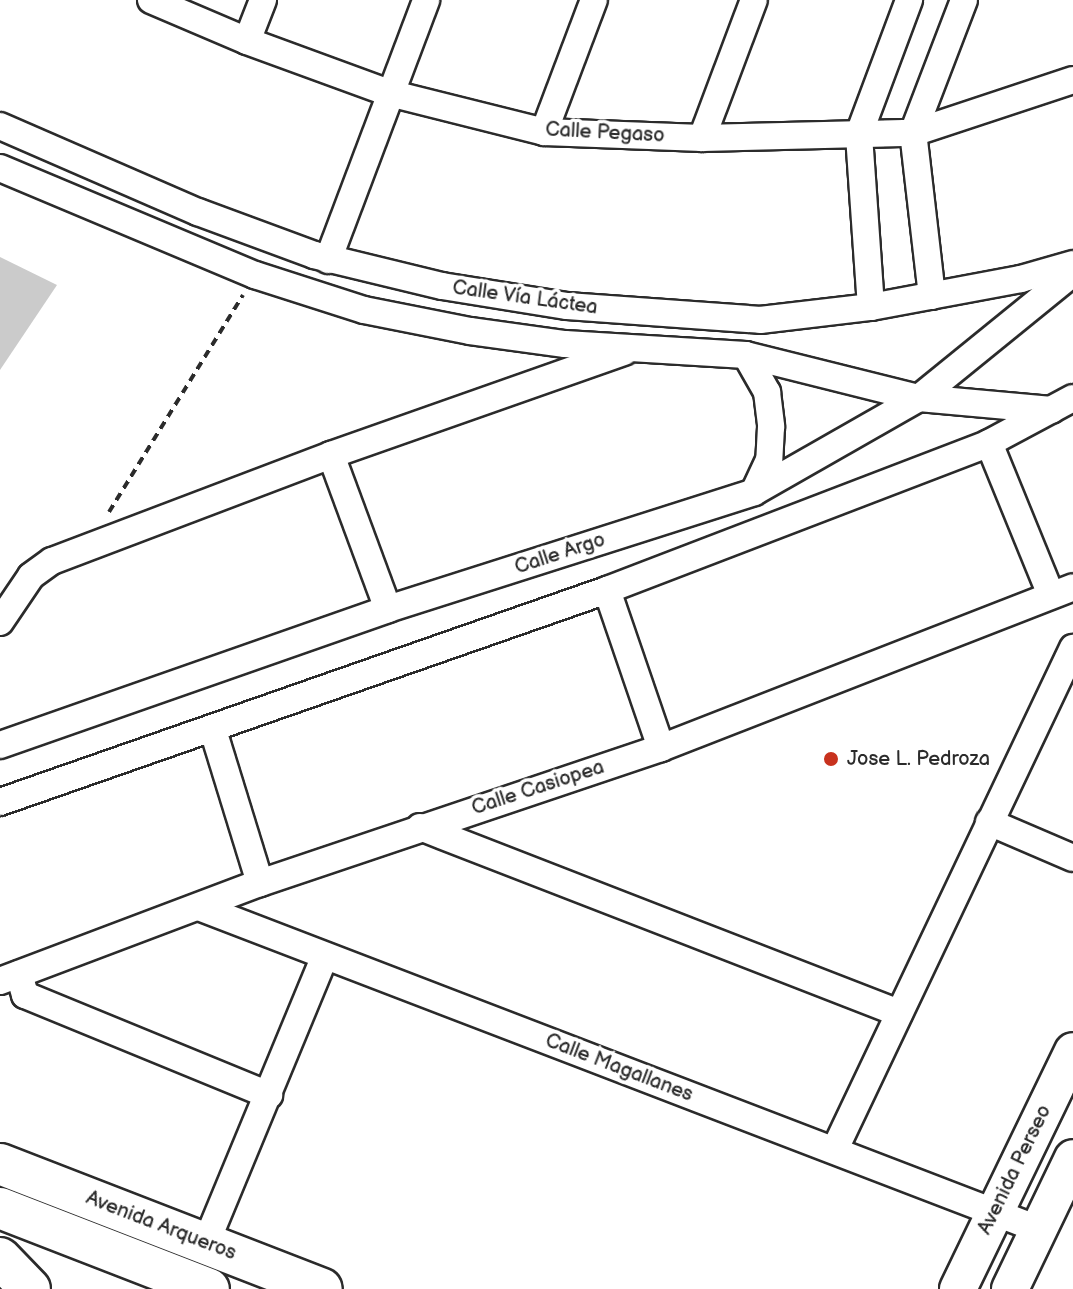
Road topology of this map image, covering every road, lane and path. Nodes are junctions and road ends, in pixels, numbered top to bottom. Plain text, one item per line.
1 (151, 0) edge
2 (263, 0) edge
3 (426, 0) edge
4 (594, 0) edge
5 (754, 0) edge
6 (909, 0) edge
7 (964, 0) edge
8 (247, 41) junction
9 (1073, 80) edge
10 (389, 93) junction
11 (0, 126) edge
12 (544, 132) junction
13 (913, 133) junction
14 (859, 134) junction
15 (702, 138) junction
16 (0, 168) edge
17 (328, 260) junction
18 (1073, 264) edge
19 (1073, 273) edge
20 (255, 275) junction
21 (932, 296) junction
22 (871, 307) junction
23 (635, 348) junction
24 (746, 355) junction
25 (919, 398) junction
26 (1062, 404) edge
27 (989, 443) junction
28 (331, 455) junction
29 (754, 492) junction
30 (89, 545) junction
31 (607, 590) junction
32 (1062, 591) edge
33 (388, 609) junction
34 (0, 622) edge
35 (1073, 648) edge
36 (213, 730) junction
37 (0, 745) edge
38 (661, 748) junction
39 (0, 802) edge
40 (989, 822) junction
41 (420, 827) junction
42 (1073, 858) edge
43 (260, 883) junction
44 (199, 907) junction
45 (324, 958) junction
46 (10, 978) edge
47 (899, 1013) junction
48 (1073, 1051) edge
49 (269, 1095) junction
50 (835, 1149) junction
51 (1073, 1158) edge
52 (0, 1164) edge
53 (0, 1208) edge
54 (993, 1212) junction
55 (1038, 1229) junction
56 (206, 1243) junction
57 (0, 1258) edge
58 (30, 1289) edge
59 (209, 1289) edge
60 (322, 1289) edge
61 (958, 1289) edge
62 (1010, 1289) edge

1 - 8 street, Calle Pegaso
2 - 8 street
3 - 10 street
4 - 12 street
5 - 15 street
6 - 14 street
7 - 13 street
8 - 10 street, Calle Pegaso
9 - 13 street, Calle Pegaso
10 - 12 street, Calle Pegaso
10 - 17 street
11 - 17 street, Calle Vía Láctea
12 - 15 street, Calle Pegaso
13 - 14 street, Calle Pegaso
13 - 21 street
14 - 15 street, Calle Pegaso
14 - 22 street
16 - 20 street, Calle Vía Láctea
17 - 22 street, Calle Vía Láctea
18 - 21 street, Calle Vía Láctea
19 - 25 street, Calle Argo
20 - 23 street, Calle Vía Láctea
20 - 30 path
21 - 22 street, Calle Vía Láctea
23 - 24 street, Calle Vía Láctea
23 - 28 street
24 - 25 street, Calle Vía Láctea
24 - 29 street
25 - 26 street, Calle Vía Láctea
25 - 29 street, Calle Argo
26 - 27 street
27 - 31 street
27 - 32 street
28 - 30 street
28 - 33 street
29 - 33 street, Calle Argo
30 - 34 street
31 - 36 street
31 - 38 street
32 - 38 street, Calle Casiopea
33 - 37 street, Calle Argo
35 - 40 street
36 - 39 street
36 - 43 street
38 - 41 street, Calle Casiopea
40 - 42 street
40 - 47 street
41 - 43 street, Calle Casiopea
41 - 47 street
43 - 44 street, Calle Casiopea
44 - 45 street, Calle Magallanes
44 - 46 street, Calle Casiopea
45 - 49 street
45 - 50 street, Calle Magallanes
46 - 49 street
47 - 50 street
48 - 54 main road, Avenida Perseo
49 - 56 street
50 - 54 street, Calle Magallanes
51 - 55 main road
52 - 56 main road, Avenida Arqueros
53 - 59 main road, Avenida Arqueros
54 - 55 street, Calle Magallanes
54 - 61 main road, Avenida Perseo
55 - 62 main road
56 - 60 main road, Avenida Arqueros
57 - 58 main road

